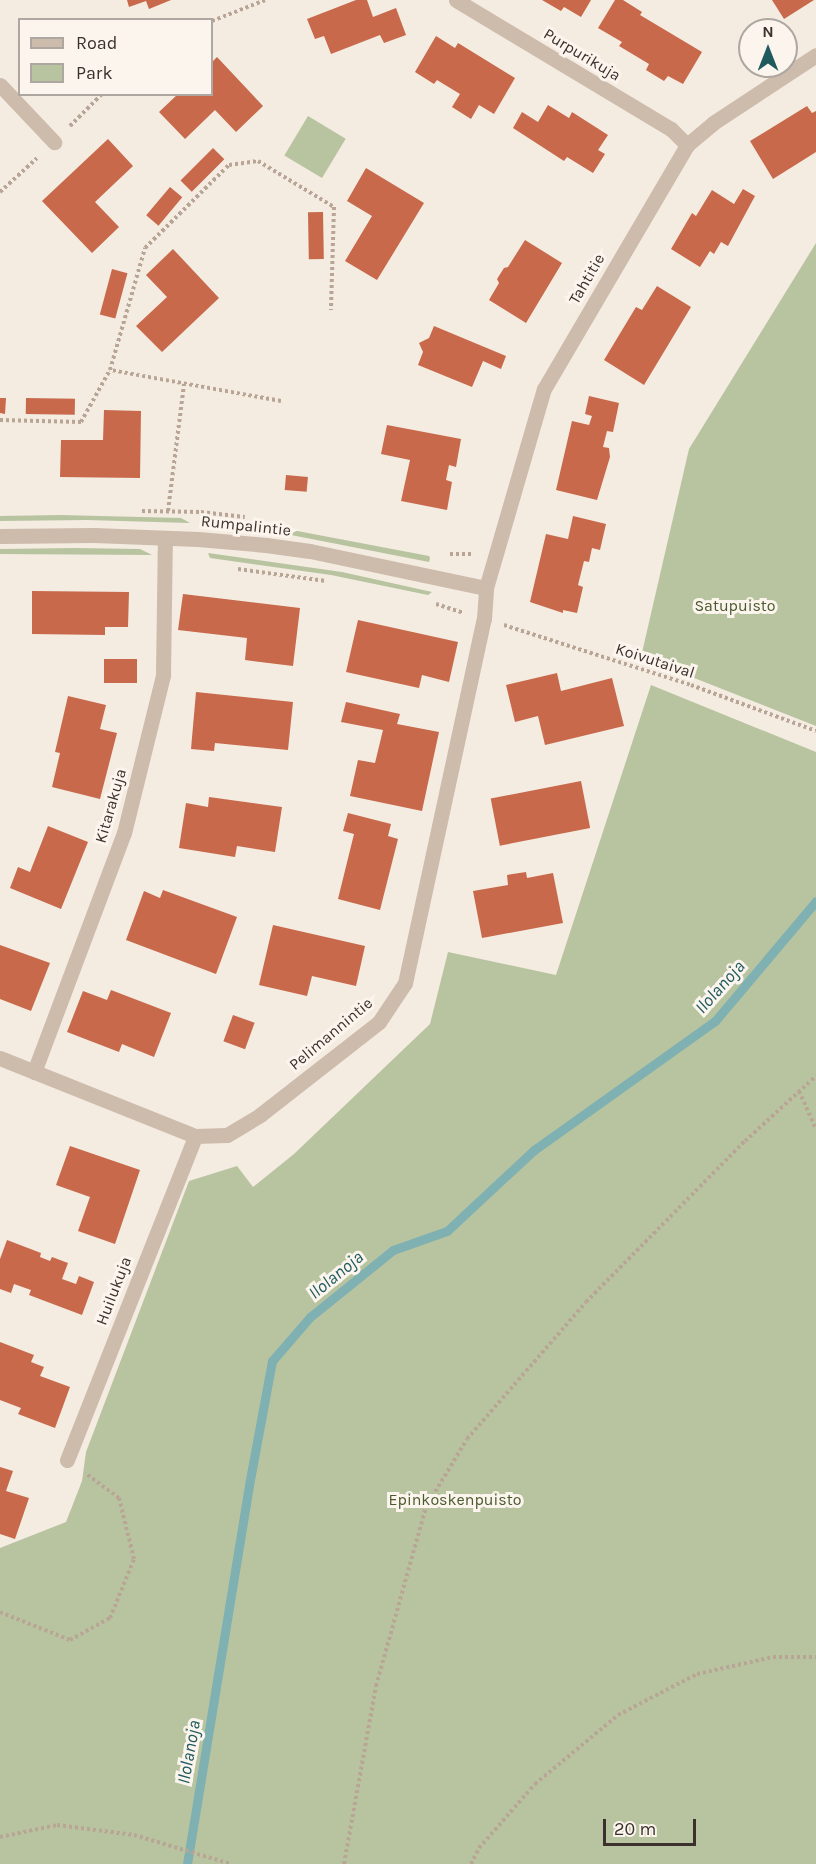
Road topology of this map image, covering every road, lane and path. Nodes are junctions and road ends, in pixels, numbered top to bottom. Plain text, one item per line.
1 (266, 0) edge
2 (456, 0) edge
3 (213, 21) edge
4 (816, 55) edge
5 (0, 85) edge
6 (54, 142) dead end
7 (687, 145) junction
8 (331, 310) dead end
9 (110, 370) junction
10 (184, 384) junction
11 (281, 401) dead end
12 (0, 420) edge
13 (132, 511) dead end
14 (168, 511) junction
15 (247, 517) dead end
16 (0, 536) edge
17 (165, 538) junction
18 (479, 548) dead end
19 (442, 552) dead end
20 (230, 568) dead end
21 (336, 583) dead end
22 (486, 588) junction
23 (430, 602) dead end
24 (484, 619) junction
25 (505, 626) junction
26 (502, 637) dead end
27 (816, 732) edge
28 (0, 1058) edge
29 (34, 1072) junction
30 (816, 1076) edge
31 (799, 1091) junction
32 (816, 1129) edge
33 (195, 1136) junction
34 (67, 1460) joint
35 (0, 1612) edge
36 (816, 1657) edge
37 (0, 1837) edge
38 (231, 1864) edge
39 (344, 1864) edge
40 (471, 1864) edge

1 - 3 path
2 - 7 street, Purpurikuja
4 - 7 street, Tahtitie
5 - 6 street
7 - 22 street, Tahtitie
8 - 9 path
9 - 10 path
9 - 12 path
10 - 11 path
10 - 14 path
13 - 14 path
14 - 15 path
16 - 17 street, Rumpalintie
17 - 22 street, Rumpalintie
17 - 29 street, Kitarakuja
18 - 19 path
20 - 21 path
22 - 24 street, Pelimannintie
23 - 24 path, Koivutaival
24 - 25 path, Koivutaival
24 - 33 street, Pelimannintie
25 - 26 path
25 - 27 path, Koivutaival
28 - 29 street, Pelimannintie
29 - 33 street, Pelimannintie
30 - 31 path
31 - 32 path
31 - 39 path
33 - 34 street, Huilukuja
34 - 35 path
36 - 40 path
37 - 38 path

